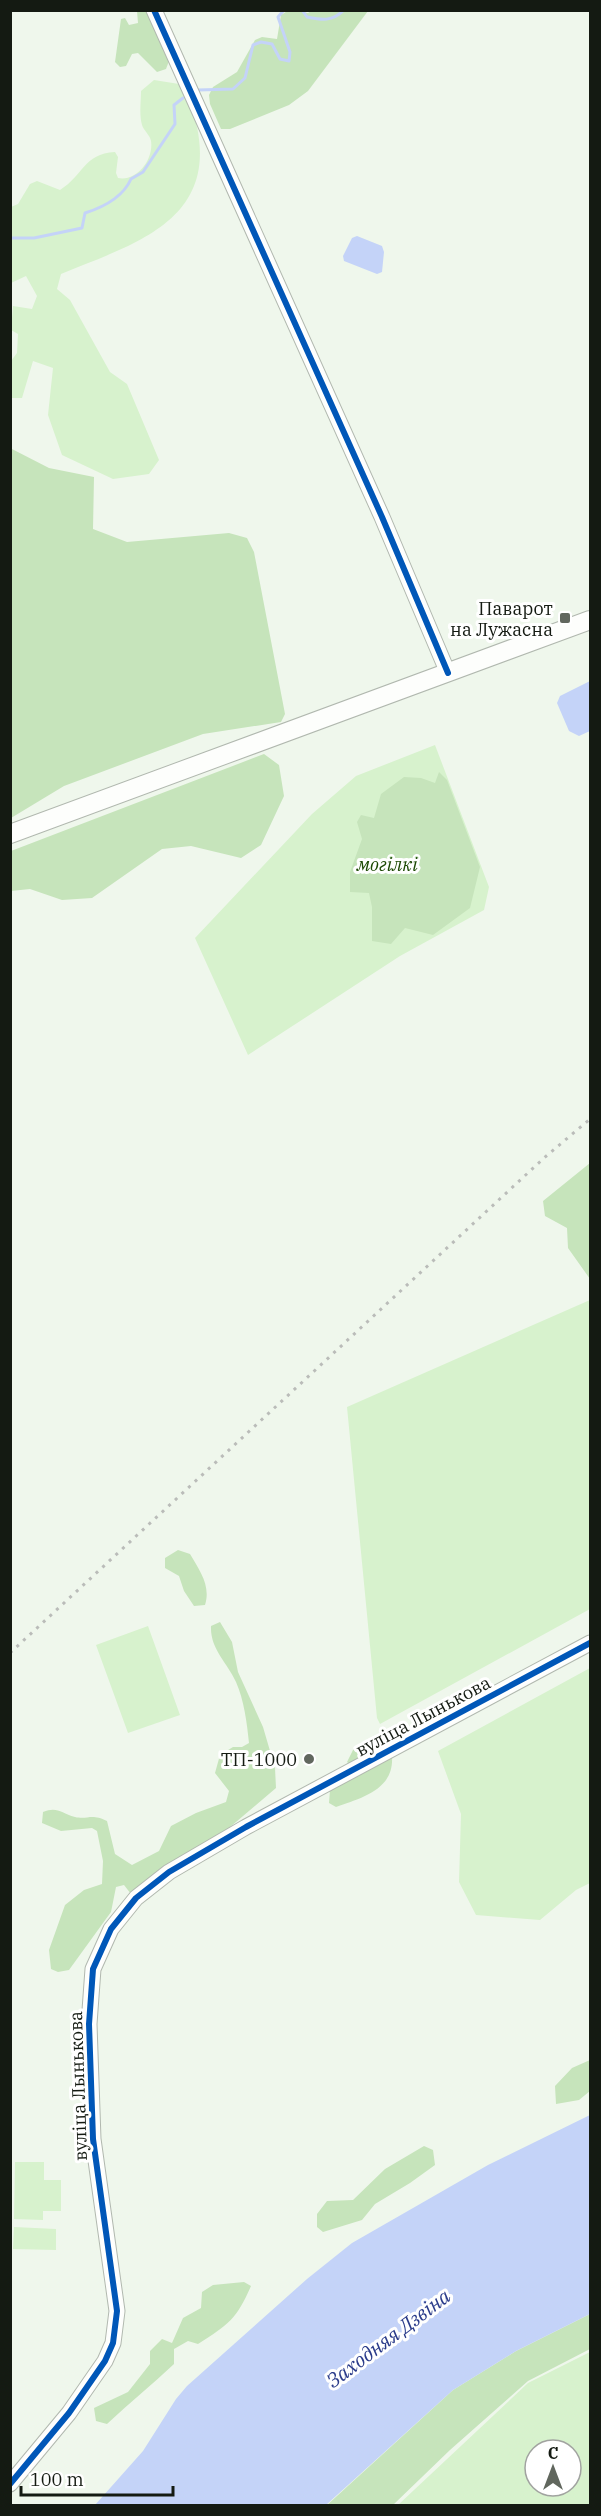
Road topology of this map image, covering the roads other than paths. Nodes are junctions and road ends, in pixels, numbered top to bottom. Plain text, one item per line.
1 (154, 10) edge
2 (591, 620) edge
3 (448, 673) junction
4 (10, 834) edge
5 (591, 1643) edge
6 (10, 2484) edge

1 - 3 street
2 - 3 main road
3 - 4 main road
5 - 6 street, вуліца Лынькова

